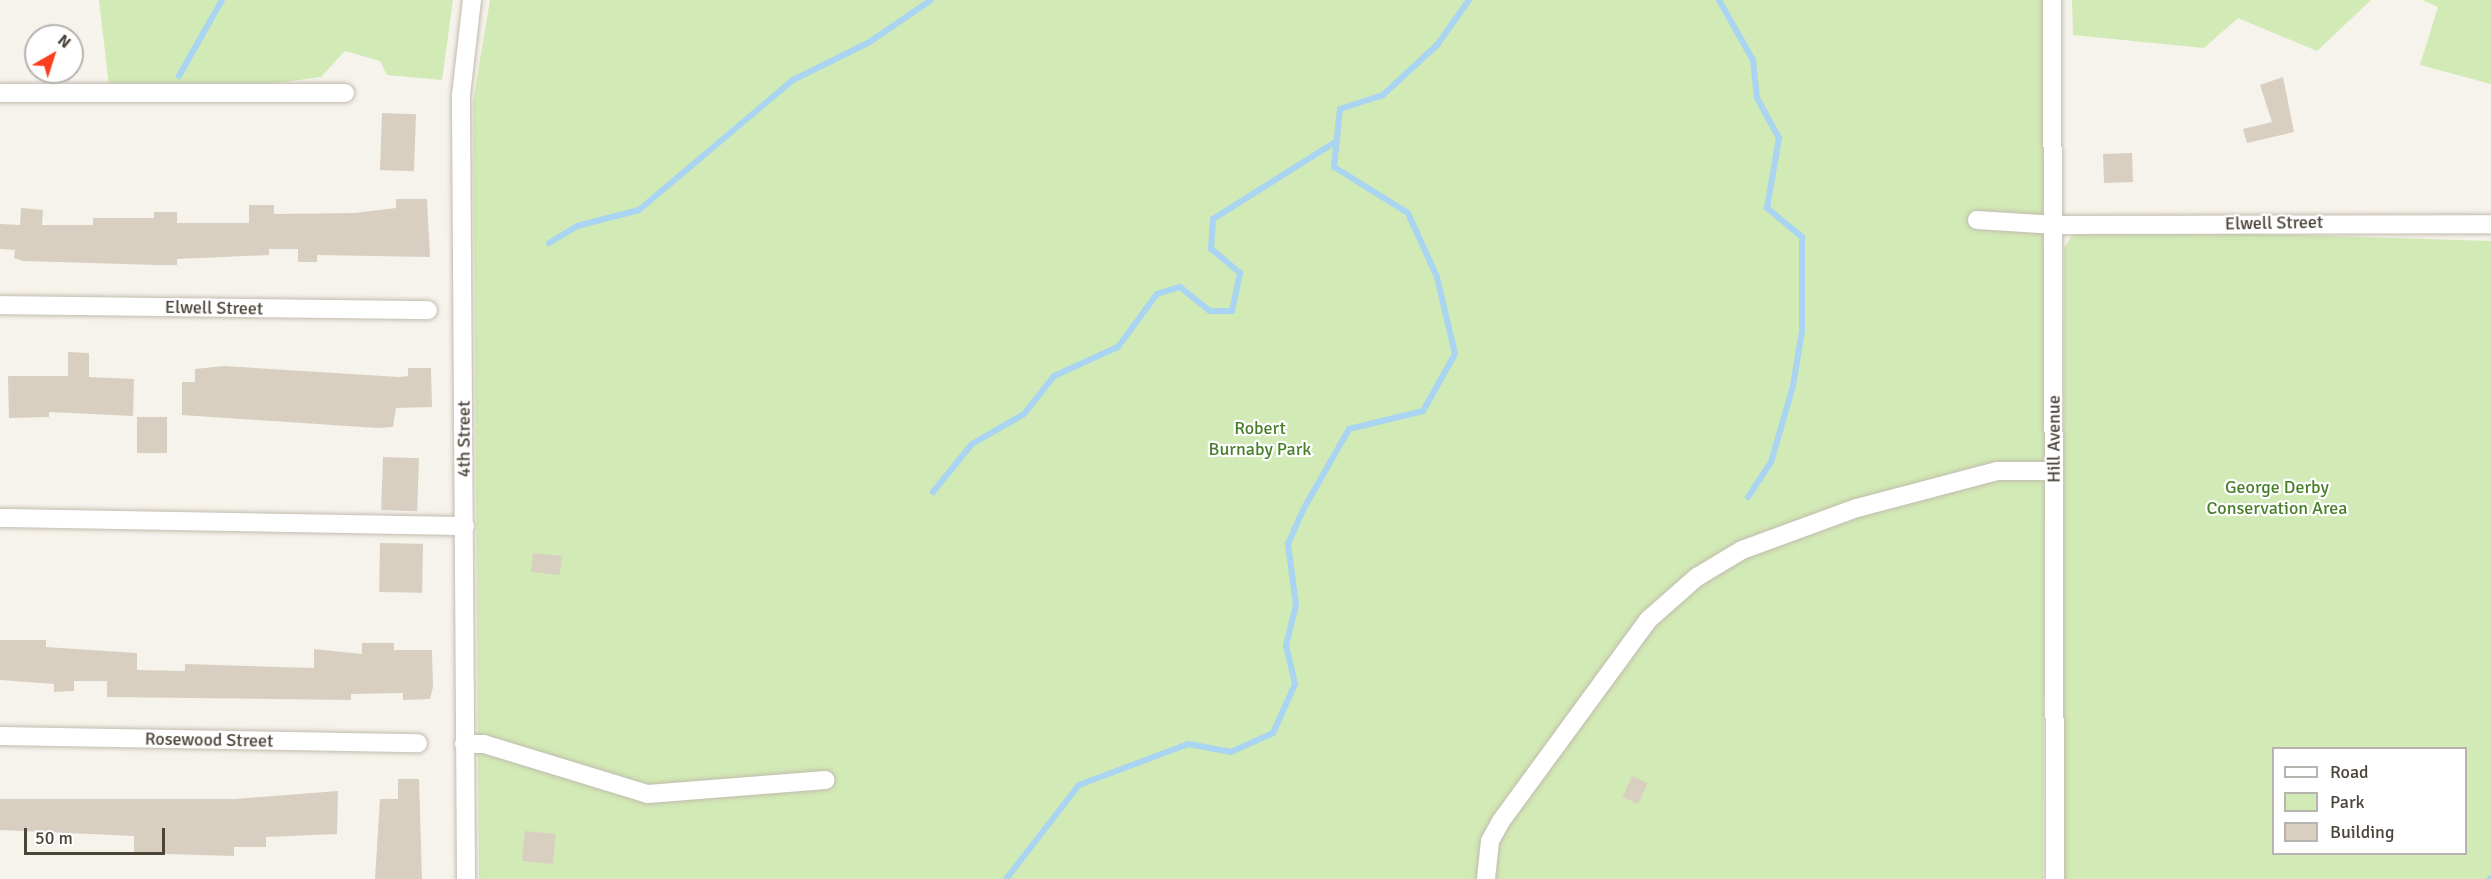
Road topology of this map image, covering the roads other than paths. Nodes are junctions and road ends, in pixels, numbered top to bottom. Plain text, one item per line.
1 (472, 0) edge
2 (2052, 0) edge
3 (0, 93) edge
4 (345, 93) dead end
5 (1977, 220) dead end
6 (2491, 224) edge
7 (2056, 225) junction
8 (0, 305) edge
9 (428, 310) dead end
10 (2053, 471) junction
11 (0, 518) edge
12 (465, 526) junction
13 (0, 736) edge
14 (418, 743) dead end
15 (464, 744) junction
16 (825, 780) dead end
17 (466, 879) edge
18 (1486, 879) edge
19 (2055, 879) edge

1 - 12 street, 4th Street
2 - 7 street, Hill Avenue
3 - 4 street
5 - 7 street, Elwell Street
6 - 7 street, Elwell Street
7 - 10 street, Hill Avenue
8 - 9 street, Elwell Street
10 - 18 street
10 - 19 street, Hill Avenue
11 - 12 street
12 - 15 street, 4th Street
13 - 14 street, Rosewood Street
15 - 16 street
15 - 17 street, 4th Street

